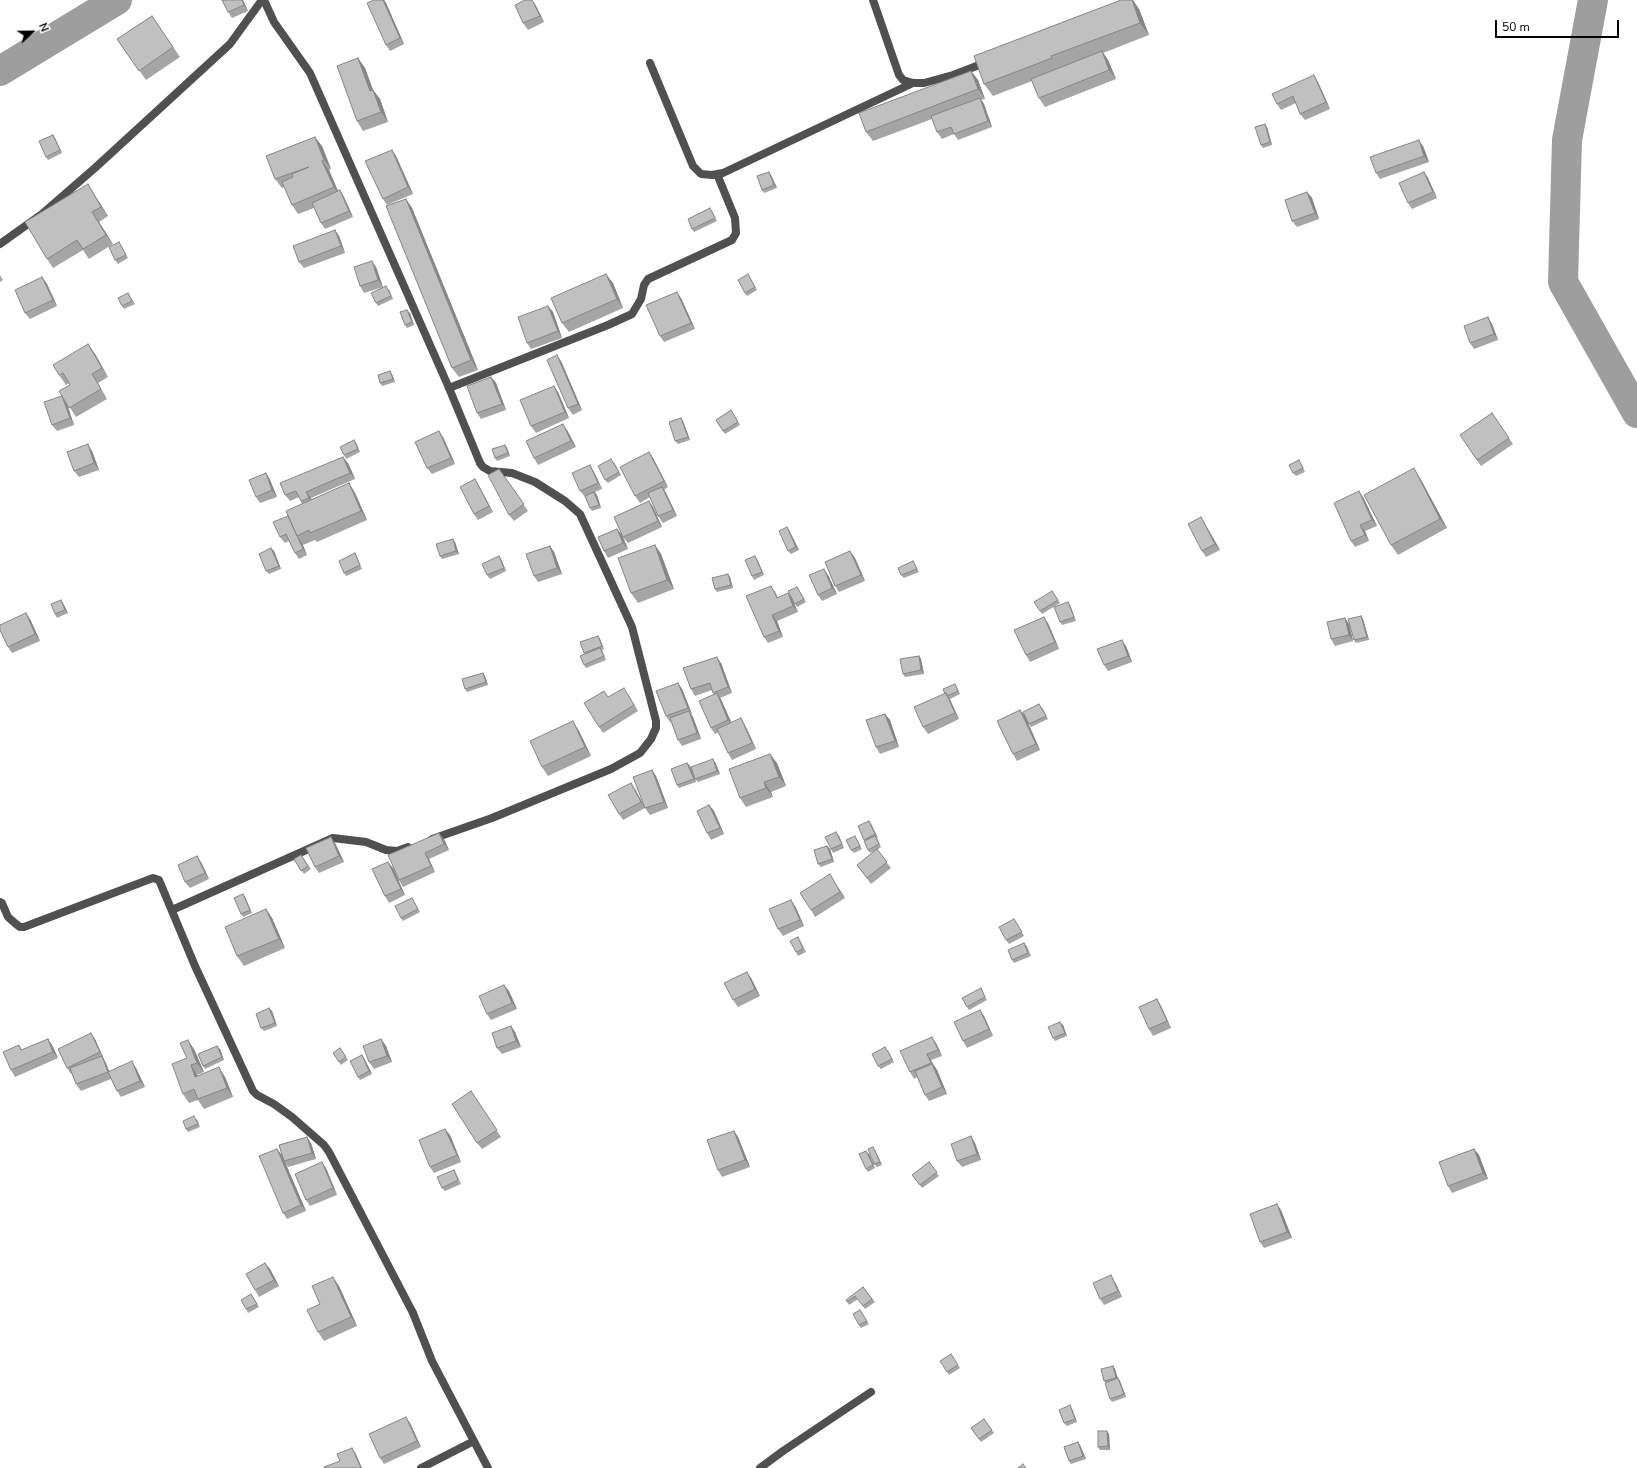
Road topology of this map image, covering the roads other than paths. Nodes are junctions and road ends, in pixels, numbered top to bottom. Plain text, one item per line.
1 (263, 0) edge
2 (873, 0) edge
3 (995, 59) edge
4 (650, 63) dead end
5 (913, 83) junction
6 (717, 174) junction
7 (0, 244) edge
8 (449, 388) junction
9 (0, 902) edge
10 (172, 910) junction
11 (871, 1392) dead end
12 (474, 1441) junction
13 (421, 1468) edge
14 (488, 1468) edge
15 (760, 1468) edge

1 - 7 street
1 - 8 street
2 - 5 street
3 - 5 street
4 - 6 street
5 - 6 street
6 - 8 street
8 - 10 street
9 - 10 street
10 - 12 street
11 - 15 street
12 - 13 street
12 - 14 street

